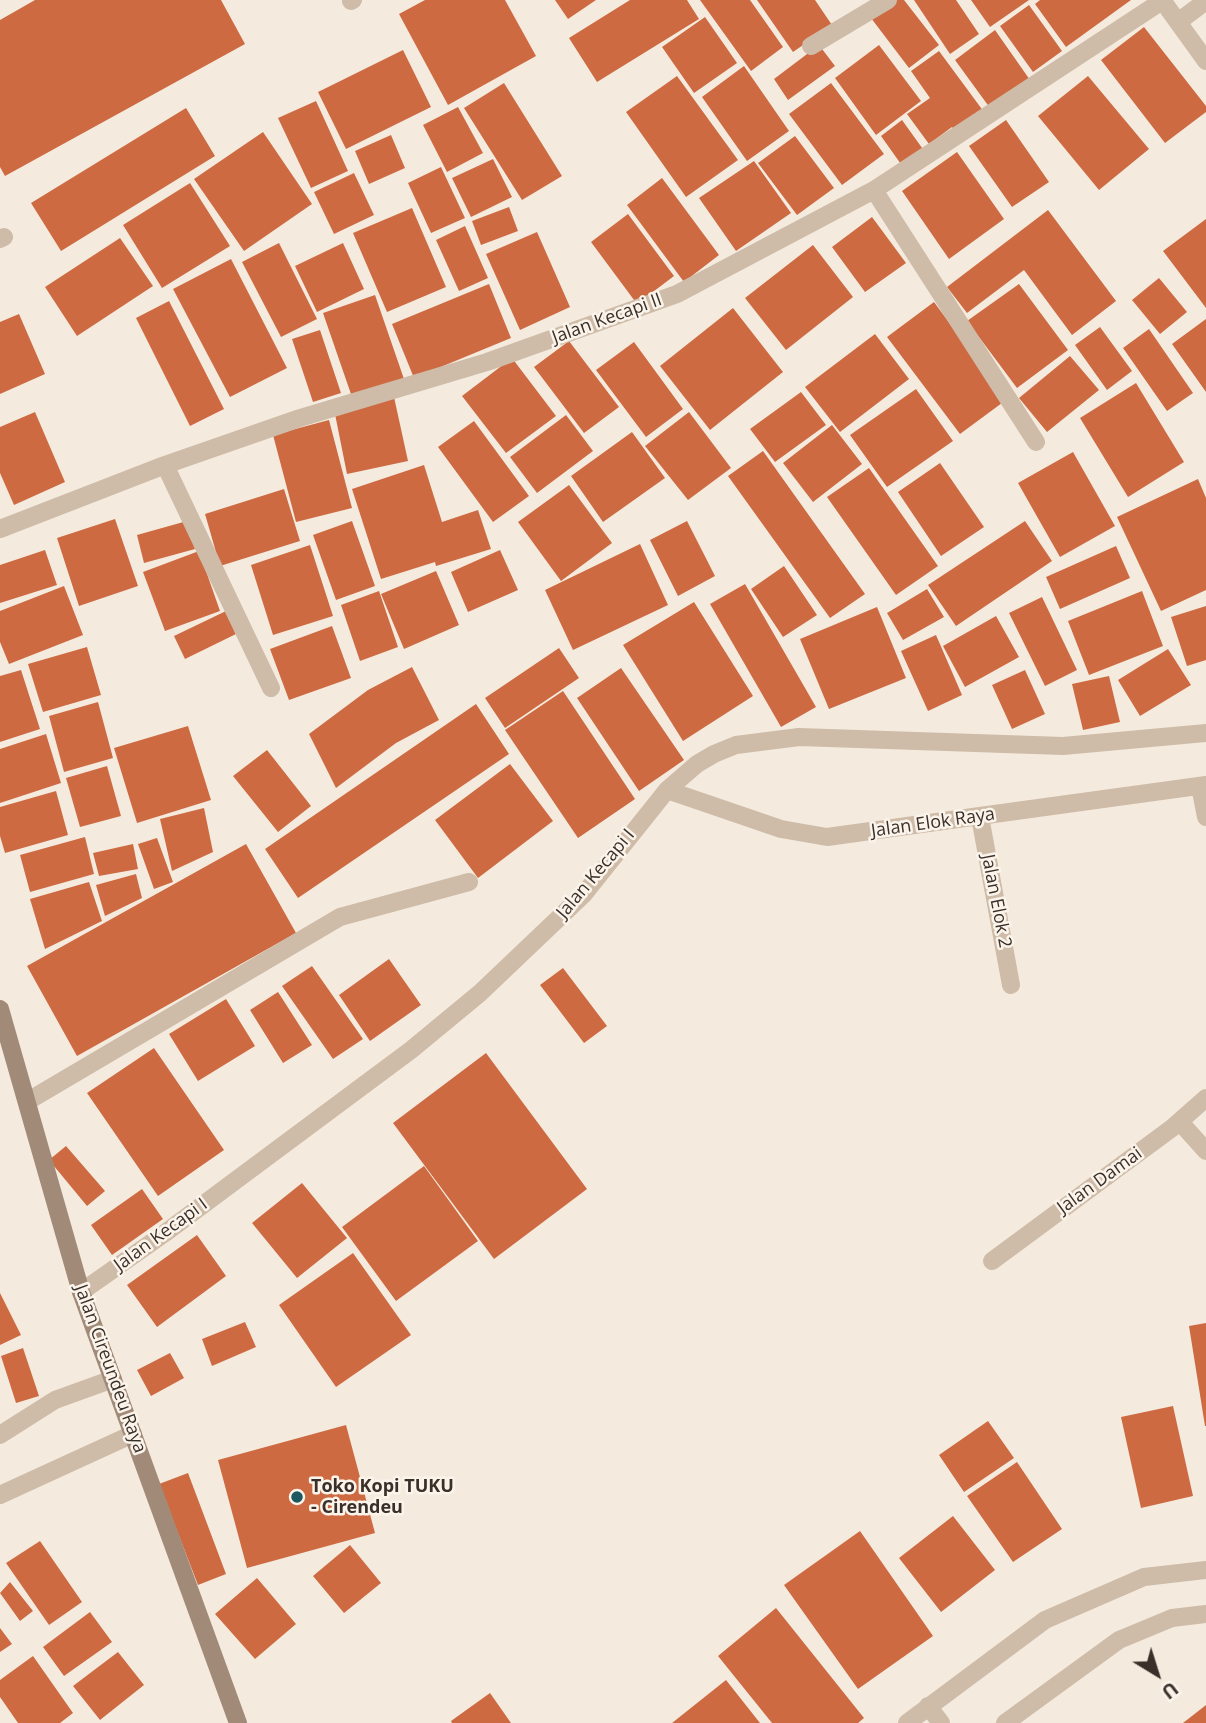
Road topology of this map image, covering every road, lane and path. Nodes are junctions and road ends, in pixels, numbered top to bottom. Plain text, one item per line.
1 (888, 0) edge
2 (1162, 0) edge
3 (1206, 1) edge
4 (1178, 22) junction
5 (811, 47) dead end
6 (1206, 61) edge
7 (874, 190) junction
8 (1036, 442) dead end
9 (165, 465) junction
10 (0, 529) edge
11 (271, 688) dead end
12 (1206, 733) edge
13 (1203, 786) edge
14 (667, 790) junction
15 (980, 817) junction
16 (1206, 817) edge
17 (469, 882) dead end
18 (1011, 985) dead end
19 (0, 1009) edge
20 (1206, 1098) edge
21 (28, 1101) junction
22 (1180, 1122) junction
23 (1206, 1151) edge
24 (992, 1261) dead end
25 (81, 1292) junction
26 (113, 1379) junction
27 (133, 1434) junction
28 (0, 1436) edge
29 (0, 1495) edge
30 (1206, 1570) edge
31 (1206, 1614) edge
32 (928, 1706) junction
33 (237, 1723) edge
34 (907, 1723) edge
35 (941, 1723) edge
36 (1005, 1723) edge

1 - 5 street
2 - 4 street
2 - 7 street, Jalan Kecapi II
3 - 4 street
4 - 6 street
7 - 8 street
7 - 9 street, Jalan Kecapi II
9 - 10 street, Jalan Kecapi II
9 - 11 street
12 - 14 street, Jalan Kecapi I
13 - 15 street, Jalan Elok Raya
13 - 16 street
14 - 15 street, Jalan Elok Raya
14 - 25 street, Jalan Kecapi I
15 - 18 street, Jalan Elok 2
17 - 21 street
19 - 21 main road, Jalan Cireundeu Raya
20 - 22 street, Jalan Damai
21 - 25 main road, Jalan Cireundeu Raya
22 - 23 street
22 - 24 street, Jalan Damai
25 - 26 main road, Jalan Cireundeu Raya
26 - 27 main road, Jalan Cireundeu Raya
26 - 28 street
27 - 29 street
27 - 33 main road, Jalan Cireundeu Raya
30 - 32 street
31 - 36 street
32 - 34 street
32 - 35 street

